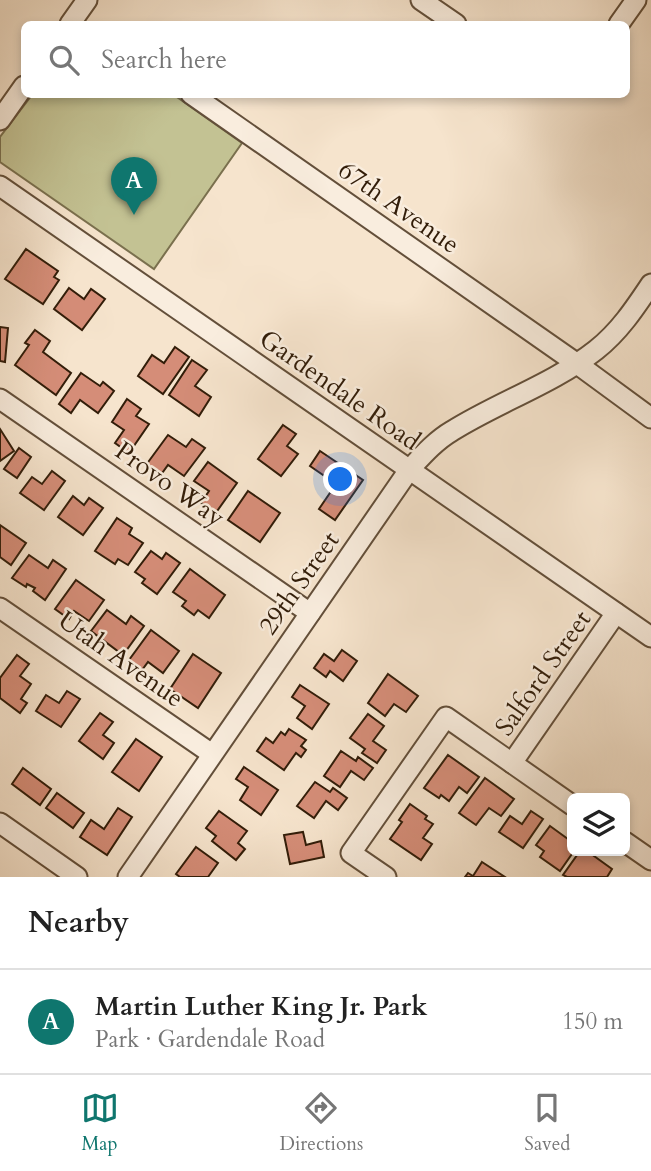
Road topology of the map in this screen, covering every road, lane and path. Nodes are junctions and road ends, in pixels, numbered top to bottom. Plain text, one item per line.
1 (421, 0) edge
2 (636, 0) edge
3 (452, 21) edge
4 (621, 21) edge
5 (21, 90) edge
6 (197, 98) edge
7 (0, 120) edge
8 (0, 186) edge
9 (651, 284) edge
10 (576, 363) junction
11 (0, 399) edge
12 (651, 418) edge
13 (409, 470) junction
14 (0, 608) edge
15 (310, 613) junction
16 (617, 613) junction
17 (651, 637) edge
18 (212, 754) junction
19 (512, 763) junction
20 (567, 802) edge
21 (0, 823) edge
22 (630, 845) edge
23 (651, 860) edge
24 (77, 877) edge
25 (128, 877) edge
26 (386, 877) edge

1 - 3 street
2 - 4 street
5 - 7 street
6 - 10 street, 67th Avenue
8 - 13 street, Gardendale Road
9 - 10 street, 29th Street
10 - 12 street, 67th Avenue
10 - 13 street, 29th Street
11 - 15 street, Provo Way
13 - 15 street, 29th Street
13 - 16 street, Gardendale Road
14 - 18 street, Utah Avenue
15 - 18 street, 29th Street
16 - 17 street, Gardendale Road
16 - 19 street, Salford Street
18 - 25 street, 29th Street
19 - 20 street
19 - 26 street
21 - 24 street
22 - 23 street

